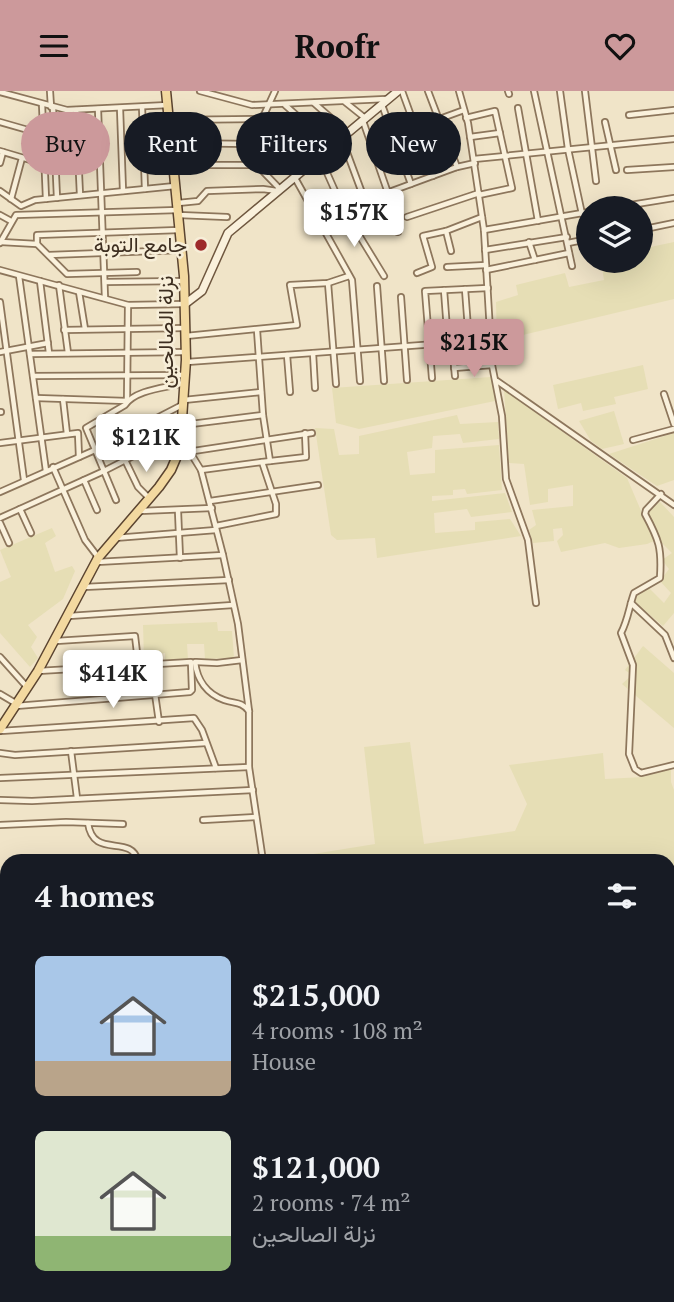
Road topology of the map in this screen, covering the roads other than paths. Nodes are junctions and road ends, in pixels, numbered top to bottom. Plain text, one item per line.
1 (28, 91) edge
2 (50, 91) edge
3 (166, 91) edge
4 (200, 91) edge
5 (275, 91) edge
6 (400, 91) edge
7 (428, 91) edge
8 (459, 91) edge
9 (534, 91) edge
10 (560, 91) edge
11 (585, 91) edge
12 (0, 92) edge
13 (28, 99) junction
14 (390, 99) junction
15 (344, 101) junction
16 (313, 103) junction
17 (42, 104) junction
18 (285, 104) junction
19 (168, 105) junction
20 (268, 105) junction
21 (382, 105) junction
22 (142, 107) junction
23 (52, 108) junction
24 (120, 108) junction
25 (518, 108) dead end
26 (98, 109) junction
27 (76, 110) junction
28 (464, 110) junction
29 (674, 110) edge
30 (42, 112) edge
31 (168, 112) edge
32 (265, 112) edge
33 (294, 112) edge
34 (322, 112) edge
35 (385, 112) edge
36 (409, 112) edge
37 (436, 112) edge
38 (458, 112) edge
39 (629, 115) dead end
40 (466, 118) junction
41 (365, 120) junction
42 (0, 122) edge
43 (605, 123) dead end
44 (366, 124) edge
45 (21, 128) edge
46 (352, 130) edge
47 (500, 133) junction
48 (470, 137) junction
49 (674, 139) edge
50 (610, 145) junction
51 (591, 147) junction
52 (568, 149) junction
53 (1, 151) edge
54 (547, 151) junction
55 (527, 153) junction
56 (505, 155) junction
57 (21, 157) edge
58 (352, 159) edge
59 (21, 161) edge
60 (474, 161) junction
61 (0, 163) edge
62 (461, 166) edge
63 (674, 167) edge
64 (616, 170) dead end
65 (627, 170) dead end
66 (45, 175) edge
67 (174, 175) edge
68 (266, 175) edge
69 (298, 175) edge
70 (327, 175) edge
71 (380, 175) edge
72 (408, 175) edge
73 (433, 176) edge
74 (295, 178) junction
75 (596, 181) dead end
76 (411, 184) junction
77 (175, 186) junction
78 (145, 189) junction
79 (280, 190) junction
80 (0, 191) edge
81 (123, 191) junction
82 (101, 193) junction
83 (386, 193) junction
84 (479, 194) junction
85 (80, 195) junction
86 (580, 196) edge
87 (57, 198) junction
88 (674, 198) edge
89 (11, 199) junction
90 (46, 199) junction
91 (365, 201) junction
92 (653, 201) edge
93 (178, 209) junction
94 (343, 209) junction
95 (102, 213) junction
96 (0, 215) edge
97 (576, 215) edge
98 (226, 217) dead end
99 (407, 217) dead end
100 (482, 217) junction
101 (562, 217) junction
102 (11, 221) junction
103 (538, 221) junction
104 (674, 223) edge
105 (653, 227) edge
106 (180, 230) junction
107 (484, 230) junction
108 (446, 231) junction
109 (103, 232) junction
110 (397, 232) dead end
111 (567, 240) junction
112 (576, 240) edge
113 (529, 242) junction
114 (0, 243) edge
115 (37, 244) junction
116 (182, 250) junction
117 (485, 250) junction
118 (451, 251) dead end
119 (103, 252) junction
120 (569, 253) junction
121 (49, 255) junction
122 (535, 260) junction
123 (572, 266) dead end
124 (447, 267) dead end
125 (486, 267) junction
126 (0, 270) edge
127 (104, 272) junction
128 (137, 272) dead end
129 (417, 273) dead end
130 (19, 276) junction
131 (349, 276) junction
132 (384, 276) dead end
133 (40, 281) junction
134 (184, 281) junction
135 (104, 282) junction
136 (328, 283) junction
137 (59, 285) junction
138 (377, 286) dead end
139 (488, 288) junction
140 (465, 289) junction
141 (444, 290) junction
142 (79, 292) junction
143 (401, 297) dead end
144 (105, 298) junction
145 (0, 302) edge
146 (185, 304) junction
147 (128, 305) junction
148 (85, 329) junction
149 (128, 329) junction
150 (64, 330) junction
151 (257, 330) junction
152 (186, 332) junction
153 (491, 340) junction
154 (470, 342) junction
155 (48, 343) junction
156 (450, 343) junction
157 (429, 345) junction
158 (29, 346) junction
159 (405, 346) junction
160 (382, 348) junction
161 (358, 350) junction
162 (3, 352) edge
163 (128, 352) junction
164 (186, 352) junction
165 (334, 352) junction
166 (30, 353) junction
167 (49, 353) junction
168 (68, 353) junction
169 (313, 353) junction
170 (287, 355) junction
171 (258, 357) junction
172 (186, 362) junction
173 (492, 365) junction
174 (454, 368) junction
175 (33, 376) junction
176 (455, 376) dead end
177 (128, 377) junction
178 (432, 378) dead end
179 (185, 379) junction
180 (360, 380) dead end
181 (407, 380) dead end
182 (384, 381) dead end
183 (497, 381) junction
184 (336, 384) dead end
185 (315, 388) dead end
186 (261, 392) junction
187 (290, 392) dead end
188 (664, 394) dead end
189 (36, 398) junction
190 (63, 399) junction
191 (127, 401) junction
192 (184, 402) junction
193 (263, 415) junction
194 (674, 426) edge
195 (183, 428) junction
196 (67, 433) junction
197 (41, 436) junction
198 (267, 438) junction
199 (19, 439) junction
200 (632, 440) dead end
201 (0, 443) edge
202 (95, 450) junction
203 (183, 450) junction
204 (79, 457) junction
205 (125, 460) junction
206 (270, 461) junction
207 (262, 462) junction
208 (53, 467) junction
209 (201, 470) junction
210 (46, 471) junction
211 (104, 471) junction
212 (24, 480) junction
213 (84, 480) junction
214 (318, 485) dead end
215 (63, 489) junction
216 (271, 491) junction
217 (0, 492) edge
218 (661, 494) junction
219 (150, 499) junction
220 (117, 500) dead end
221 (210, 501) junction
222 (674, 505) edge
223 (212, 508) junction
224 (20, 509) junction
225 (97, 510) dead end
226 (139, 511) junction
227 (178, 511) junction
228 (0, 520) edge
229 (216, 528) junction
230 (31, 533) dead end
231 (179, 533) junction
232 (114, 538) junction
233 (9, 544) dead end
234 (223, 555) junction
235 (180, 558) junction
236 (97, 560) junction
237 (229, 580) junction
238 (83, 587) junction
239 (536, 603) dead end
240 (631, 603) junction
241 (233, 605) junction
242 (68, 616) junction
243 (54, 641) junction
244 (674, 657) edge
245 (1, 659) edge
246 (243, 660) junction
247 (193, 662) junction
248 (139, 666) junction
249 (38, 671) junction
250 (28, 688) junction
251 (0, 694) edge
252 (155, 694) junction
253 (142, 695) junction
254 (16, 705) junction
255 (249, 711) junction
256 (3, 720) edge
257 (159, 722) junction
258 (0, 730) edge
259 (206, 744) junction
260 (71, 751) junction
261 (0, 753) edge
262 (674, 765) edge
263 (249, 767) junction
264 (216, 768) junction
265 (74, 774) junction
266 (0, 778) edge
267 (253, 790) junction
268 (77, 798) junction
269 (0, 800) edge
270 (256, 817) junction
271 (203, 820) dead end
272 (89, 823) junction
273 (123, 824) dead end
274 (0, 825) edge
275 (135, 854) edge
276 (262, 854) edge

1 - 13 street
2 - 23 street
3 - 19 main road, نزلة الصالحين
4 - 20 street
5 - 20 street
6 - 14 street
6 - 36 street
7 - 37 street
8 - 28 street
9 - 54 street
10 - 52 street
11 - 51 street
12 - 13 street
13 - 17 street
14 - 15 street
14 - 21 street
15 - 16 street
15 - 41 street
16 - 18 street
16 - 34 street
17 - 23 street
17 - 30 street
18 - 20 street
18 - 33 street
19 - 22 street
19 - 31 main road, نزلة الصالحين
20 - 32 street
21 - 35 street
21 - 41 street
22 - 24 street
22 - 78 street
23 - 27 street
23 - 87 street
24 - 26 street
24 - 81 street
25 - 55 street
26 - 27 street
26 - 82 street
27 - 85 street
28 - 38 street
28 - 40 street
29 - 39 street
40 - 47 street
40 - 48 street
41 - 44 street
41 - 46 street
42 - 45 street
43 - 50 street
47 - 48 street
47 - 56 street
48 - 60 street
49 - 50 street
50 - 51 street
50 - 64 street
51 - 52 street
51 - 75 street
52 - 54 street
52 - 86 street
53 - 57 street
53 - 61 street
54 - 55 street
54 - 101 street
55 - 56 street
55 - 103 street
56 - 60 street
56 - 84 street
58 - 91 street
59 - 89 street
60 - 62 street
60 - 84 street
63 - 65 street
66 - 90 street
67 - 77 main road, نزلة الصالحين
68 - 79 street
69 - 74 street
70 - 94 street
71 - 83 street
72 - 76 street
73 - 76 street
74 - 79 street
74 - 131 street
76 - 83 street
77 - 78 street
77 - 93 main road, نزلة الصالحين
78 - 81 street
79 - 93 street
79 - 146 street
80 - 89 street
81 - 82 street
82 - 85 street
82 - 95 street
83 - 91 street
83 - 110 street
84 - 99 street
84 - 100 street
85 - 87 street
87 - 90 street
88 - 92 street
89 - 90 street
91 - 94 street
93 - 95 street
93 - 98 street
93 - 106 main road, نزلة الصالحين
94 - 132 street
95 - 102 street
95 - 109 street
96 - 102 street
97 - 101 street
100 - 107 street
100 - 108 street
101 - 103 street
101 - 111 street
102 - 114 street
103 - 107 street
104 - 105 street
106 - 109 street
106 - 116 main road, نزلة الصالحين
107 - 117 street
108 - 118 street
108 - 129 street
109 - 115 street
109 - 119 street
111 - 112 street
111 - 113 street
111 - 120 street
113 - 117 street
113 - 122 street
114 - 115 street
115 - 121 street
116 - 119 street
116 - 134 main road, نزلة الصالحين
117 - 125 street
119 - 121 street
119 - 127 street
120 - 122 street
120 - 123 street
121 - 127 street
122 - 125 street
124 - 125 street
125 - 139 street
126 - 130 street
127 - 128 street
127 - 135 street
130 - 133 street
130 - 158 street
131 - 136 street
131 - 161 street
133 - 137 street
133 - 155 street
134 - 135 street
134 - 146 main road, نزلة الصالحين
135 - 144 street
136 - 151 street
136 - 165 street
137 - 142 street
137 - 150 street
138 - 160 street
139 - 140 street
139 - 153 street
140 - 141 street
140 - 154 street
141 - 156 street
141 - 157 street
142 - 144 street
142 - 148 street
143 - 159 street
144 - 147 street
145 - 162 street
146 - 147 street
146 - 152 main road, نزلة الصالحين
147 - 149 street
148 - 149 street
148 - 150 street
149 - 152 street
149 - 163 street
150 - 168 street
151 - 152 street
151 - 171 street
152 - 164 main road, نزلة الصالحين
153 - 154 street
153 - 173 street
154 - 156 street
155 - 158 street
155 - 167 street
156 - 157 street
156 - 174 street
157 - 159 street
157 - 178 street
158 - 162 street
158 - 166 street
159 - 160 street
159 - 181 street
160 - 161 street
160 - 182 street
161 - 165 street
161 - 180 street
162 - 199 street
163 - 164 street
163 - 168 street
163 - 177 street
164 - 172 main road, نزلة الصالحين
165 - 169 street
165 - 184 street
166 - 167 street
166 - 175 street
167 - 168 street
169 - 170 street
169 - 185 street
170 - 171 street
170 - 187 street
171 - 172 street
171 - 186 street
172 - 179 main road, نزلة الصالحين
173 - 174 street
173 - 183 street
174 - 176 street
175 - 177 street
175 - 189 street
177 - 179 street
177 - 191 street
179 - 191 street
179 - 192 main road, نزلة الصالحين
183 - 218 street
183 - 239 street
186 - 192 street
186 - 193 street
188 - 194 street
189 - 190 street
189 - 197 street
190 - 191 street
190 - 196 street
191 - 202 street
192 - 195 main road, نزلة الصالحين
192 - 202 street
193 - 195 street
193 - 198 street
194 - 200 street
195 - 203 main road, نزلة الصالحين
195 - 205 street
196 - 197 street
196 - 204 street
197 - 199 street
197 - 210 street
198 - 203 street
198 - 206 street
198 - 206 street
199 - 201 street
199 - 212 street
202 - 204 street
202 - 211 street
203 - 209 street
203 - 219 main road, نزلة الصالحين
204 - 208 street
205 - 211 street
205 - 219 street
206 - 207 street
207 - 209 street
207 - 216 street
208 - 210 street
208 - 215 street
209 - 221 street
210 - 212 street
211 - 213 street
211 - 220 street
212 - 217 street
213 - 215 street
213 - 225 street
214 - 216 street
215 - 224 street
215 - 236 street
216 - 221 street
216 - 229 street
218 - 222 street
218 - 240 street
219 - 226 main road, نزلة الصالحين
221 - 223 street
223 - 227 street
223 - 229 street
224 - 228 street
224 - 230 street
226 - 227 street
226 - 232 main road, نزلة الصالحين
227 - 231 street
228 - 233 street
229 - 231 street
229 - 234 street
231 - 232 street
231 - 235 street
232 - 236 main road, نزلة الصالحين
234 - 235 street
234 - 237 street
235 - 236 street
236 - 238 main road, نزلة الصالحين
237 - 238 street
237 - 241 street
238 - 242 main road, نزلة الصالحين
240 - 244 street
240 - 262 street
241 - 242 street
241 - 246 street
242 - 243 main road, نزلة الصالحين
243 - 248 street
243 - 249 main road, نزلة الصالحين
245 - 250 street
246 - 247 street
246 - 255 street
247 - 248 street
247 - 252 street
247 - 255 street
248 - 249 street
248 - 253 street
249 - 250 main road, نزلة الصالحين
250 - 254 main road, نزلة الصالحين
251 - 254 street
252 - 253 street
252 - 257 street
253 - 254 street
254 - 256 main road, نزلة الصالحين
255 - 263 street
256 - 258 main road, نزلة الصالحين
257 - 258 street
257 - 259 street
259 - 260 street
259 - 264 street
260 - 261 street
260 - 265 street
263 - 264 street
263 - 267 street
264 - 265 street
265 - 266 street
265 - 268 street
267 - 268 street
267 - 270 street
268 - 269 street
270 - 271 street
270 - 276 street
272 - 273 street
272 - 274 street
272 - 275 street

